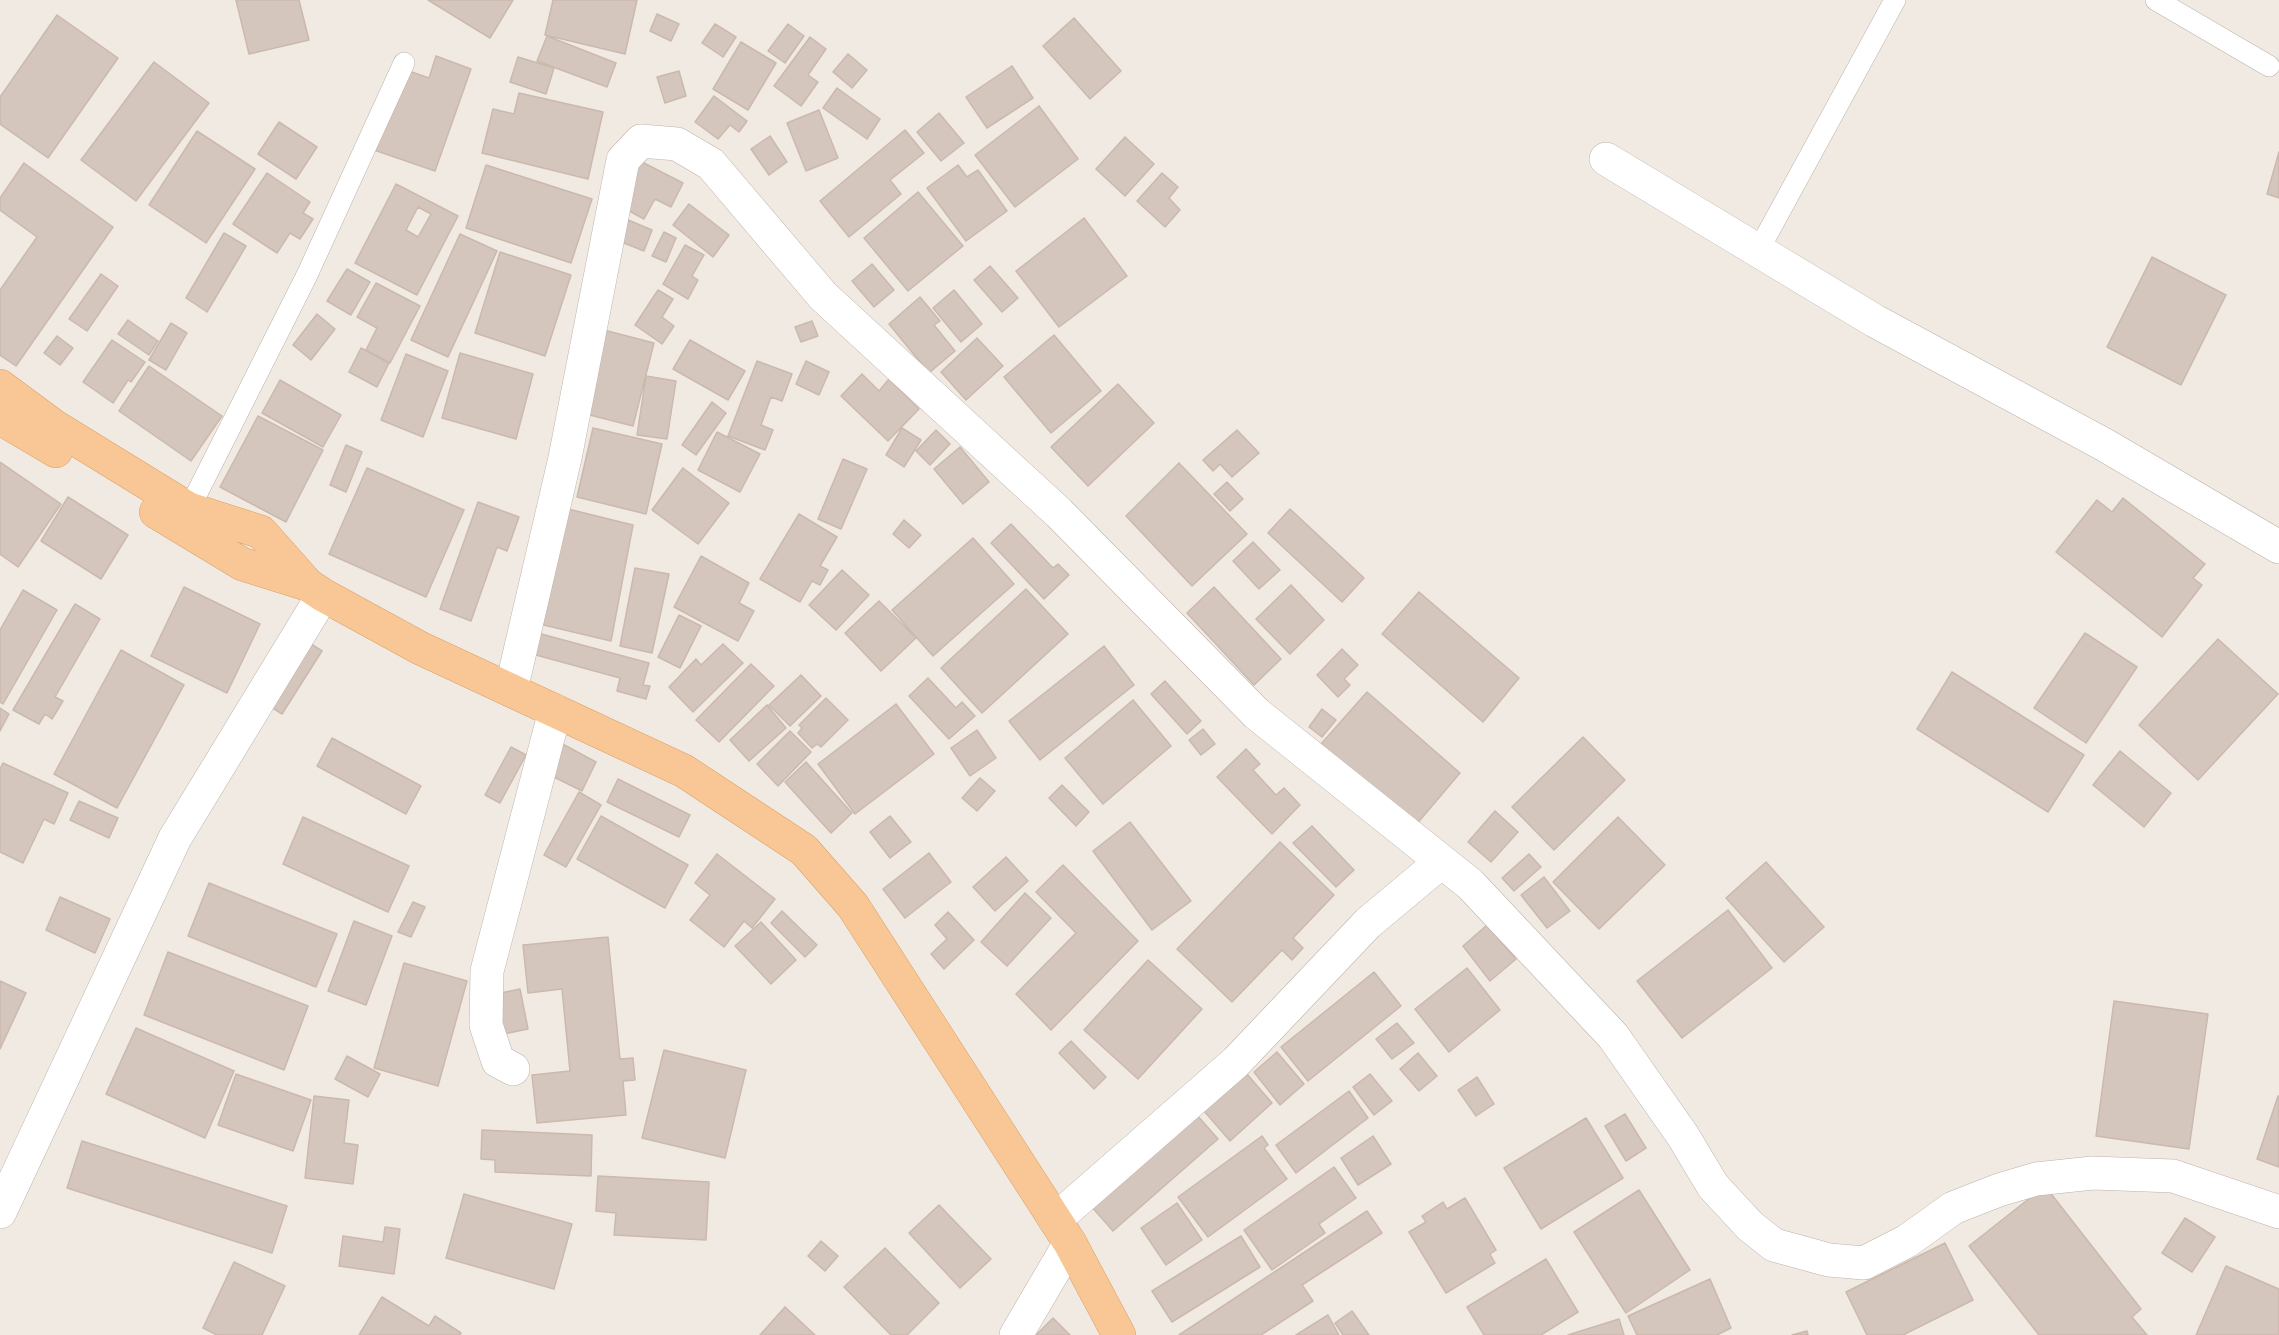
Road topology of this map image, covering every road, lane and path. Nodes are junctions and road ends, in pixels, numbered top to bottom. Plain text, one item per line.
1 (1894, 0) edge
2 (2156, 0) edge
3 (404, 63) dead end
4 (2269, 66) dead end
5 (1606, 159) dead end
6 (1758, 251) junction
7 (0, 386) edge
8 (0, 418) edge
9 (189, 509) junction
10 (2279, 547) edge
11 (315, 590) junction
12 (511, 690) junction
13 (555, 711) junction
14 (1441, 862) junction
15 (513, 1069) dead end
16 (0, 1212) edge
17 (2279, 1212) edge
18 (1063, 1231) junction
19 (1016, 1335) edge
20 (1119, 1335) edge

1 - 6 lane
2 - 4 lane
3 - 9 lane
5 - 6 street
6 - 10 street
7 - 9 main road
8 - 11 main road
9 - 11 main road
11 - 12 main road
11 - 16 street
12 - 13 main road
12 - 14 street
13 - 15 street
13 - 18 main road
14 - 17 street
14 - 18 street
18 - 19 street
18 - 20 main road

